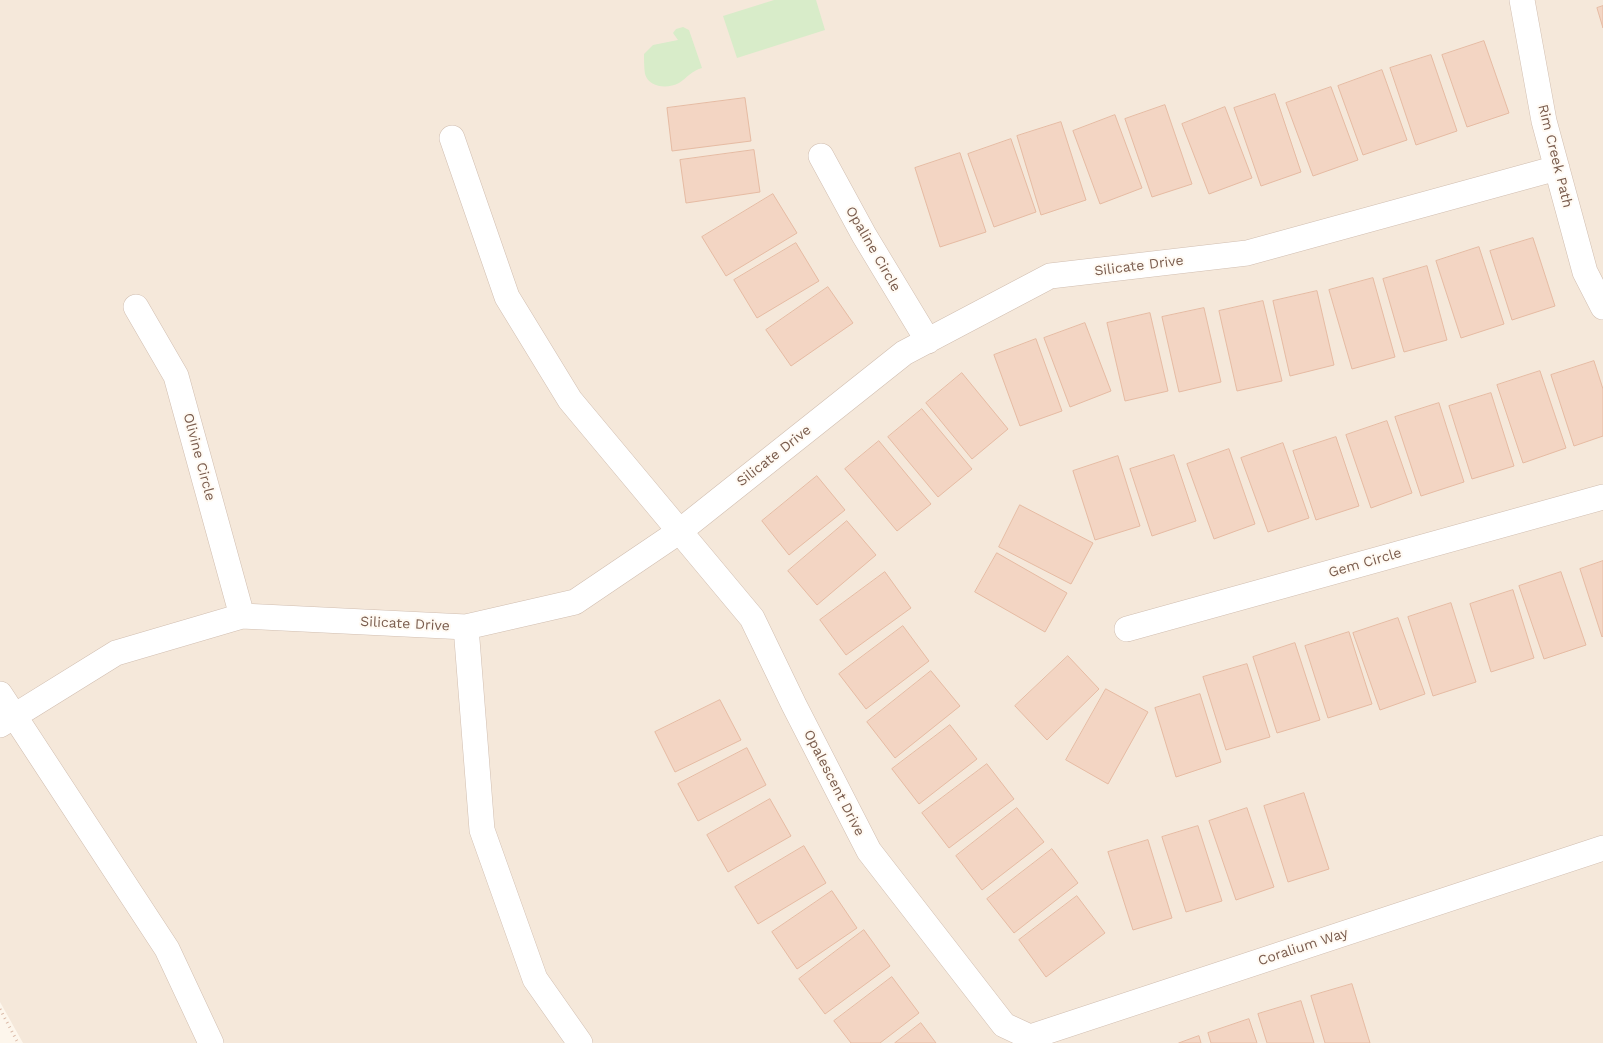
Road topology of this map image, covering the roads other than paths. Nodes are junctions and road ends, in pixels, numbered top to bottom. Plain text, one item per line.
1 (1522, 0) edge
2 (452, 138) dead end
3 (821, 156) dead end
4 (1557, 168) junction
5 (1603, 306) edge
6 (136, 307) dead end
7 (928, 341) junction
8 (1603, 497) edge
9 (680, 531) junction
10 (242, 616) junction
11 (466, 627) junction
12 (1127, 630) dead end
13 (0, 694) edge
14 (7, 720) edge
15 (1603, 848) edge
16 (1004, 1025) joint
17 (211, 1043) edge
18 (580, 1043) edge

1 - 4 street, Rim Creek Path
2 - 9 street, Opalescent Drive
3 - 7 street, Opaline Circle
4 - 5 street, Rim Creek Path
4 - 7 street, Silicate Drive
6 - 10 street, Olivine Circle
7 - 9 street, Silicate Drive
8 - 12 street, Gem Circle
9 - 11 street, Silicate Drive
9 - 16 street, Opalescent Drive
10 - 11 street, Silicate Drive
10 - 14 street, Silicate Drive
11 - 18 street
13 - 14 street
14 - 17 street
15 - 16 street, Coralium Way

